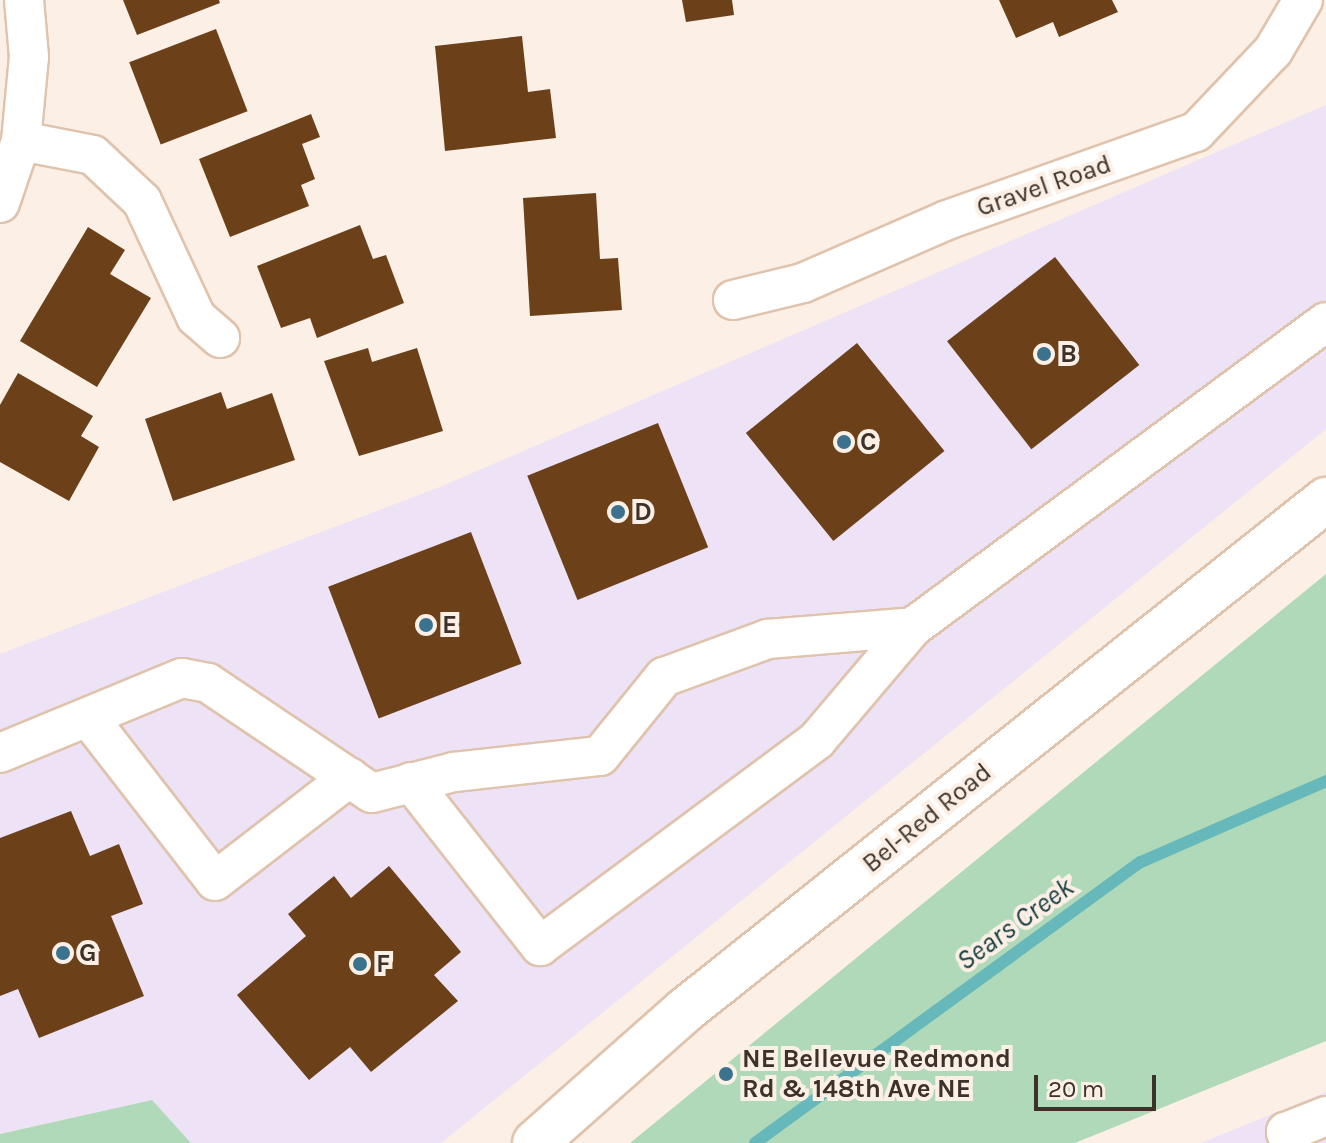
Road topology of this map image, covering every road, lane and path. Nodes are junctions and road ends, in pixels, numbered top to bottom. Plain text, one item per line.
1 (24, 0) edge
2 (1303, 0) edge
3 (21, 141) junction
4 (0, 203) edge
5 (733, 300) dead end
6 (1326, 322) edge
7 (220, 338) dead end
8 (1326, 500) edge
9 (913, 627) junction
10 (88, 717) junction
11 (0, 753) edge
12 (350, 777) junction
13 (411, 782) junction
14 (1326, 1116) edge
15 (1288, 1138) edge
16 (535, 1143) edge

1 - 3 street
2 - 5 street, Gravel Road
3 - 4 street
3 - 7 street
6 - 9 street
8 - 16 main road, Bel-Red Road
9 - 13 street
9 - 13 street
10 - 11 street
10 - 12 street
10 - 12 street
12 - 13 street
14 - 15 street

